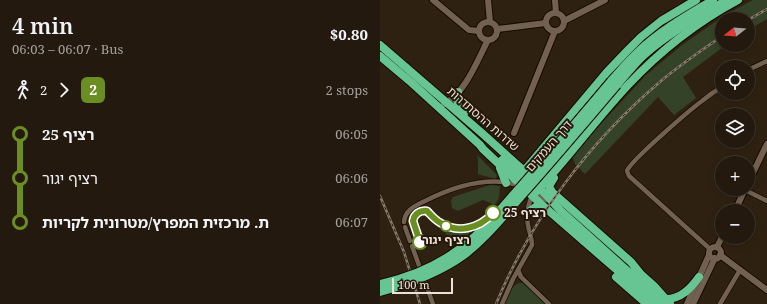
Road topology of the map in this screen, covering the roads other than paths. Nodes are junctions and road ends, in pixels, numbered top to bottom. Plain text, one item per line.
1 (433, 0) edge
2 (488, 0) edge
3 (555, 0) edge
4 (605, 0) edge
5 (696, 0) edge
6 (713, 0) edge
7 (727, 0) edge
8 (733, 0) edge
9 (738, 0) edge
10 (722, 9) junction
11 (556, 13) junction
12 (564, 21) junction
13 (490, 22) junction
14 (546, 23) junction
15 (497, 29) junction
16 (479, 31) junction
17 (555, 31) junction
18 (488, 40) junction
19 (380, 45) edge
20 (380, 56) edge
21 (767, 61) edge
22 (755, 67) edge
23 (614, 83) junction
24 (458, 92) junction
25 (715, 92) edge
26 (446, 102) junction
27 (434, 103) junction
28 (514, 133) dead end
29 (484, 134) junction
30 (767, 144) edge
31 (480, 145) junction
32 (538, 154) junction
33 (497, 162) junction
34 (516, 164) junction
35 (556, 168) junction
36 (755, 169) edge
37 (522, 173) junction
38 (506, 183) junction
39 (532, 189) junction
40 (755, 195) edge
41 (767, 201) edge
42 (548, 211) junction
43 (527, 213) junction
44 (718, 244) edge
45 (601, 247) junction
46 (714, 253) junction
47 (518, 270) junction
48 (740, 270) junction
49 (639, 272) junction
50 (699, 277) junction
51 (525, 281) junction
52 (380, 284) edge
53 (510, 286) junction
54 (767, 290) edge
55 (380, 292) edge
56 (652, 300) edge
57 (666, 302) edge
58 (433, 304) edge
59 (502, 304) edge
60 (549, 304) edge
61 (687, 304) edge
62 (693, 304) edge
63 (720, 304) edge

1 - 16 street
2 - 13 street
3 - 11 street
4 - 12 street
5 - 32 highway
6 - 23 highway, דרך העמקים
7 - 23 highway, דרך העמקים
8 - 10 highway
9 - 10 highway
10 - 35 highway
11 - 12 street
11 - 14 street
12 - 17 street
13 - 15 street
13 - 16 street
14 - 15 street
14 - 17 street
15 - 18 street
16 - 18 street
17 - 28 street
18 - 24 street
19 - 26 highway, שדרות ההסתדרות
20 - 27 highway, שדרות ההסתדרות
21 - 22 street
23 - 52 highway, דרך העמקים, bridge
23 - 55 highway, דרך העמקים, bridge
24 - 26 street
24 - 29 highway
25 - 46 street
26 - 27 street
26 - 29 highway, שדרות ההסתדרות
27 - 31 highway, שדרות ההסתדרות
29 - 34 highway, שדרות ההסתדרות
30 - 36 street
31 - 33 highway, שדרות ההסתדרות
31 - 37 highway
32 - 34 highway
32 - 37 highway
33 - 38 highway
33 - 39 highway, שדרות ההסתדרות
34 - 37 highway, שדרות ההסתדרות
35 - 39 highway
35 - 49 highway
37 - 39 highway, שדרות ההסתדרות
37 - 39 highway
38 - 39 street
38 - 58 street
39 - 42 highway, שדרות ההסתדרות
39 - 43 street
39 - 45 highway, שדרות ההסתדרות
40 - 41 street
42 - 43 highway
42 - 56 highway, שדרות ההסתדרות
43 - 47 street
44 - 46 street
45 - 49 highway
45 - 56 highway
46 - 48 street
46 - 50 street
46 - 62 street
47 - 51 street
47 - 53 street
48 - 54 street
48 - 63 street
49 - 57 highway
50 - 57 highway
50 - 61 street
51 - 53 street
51 - 60 street
53 - 59 street
56 - 57 highway

